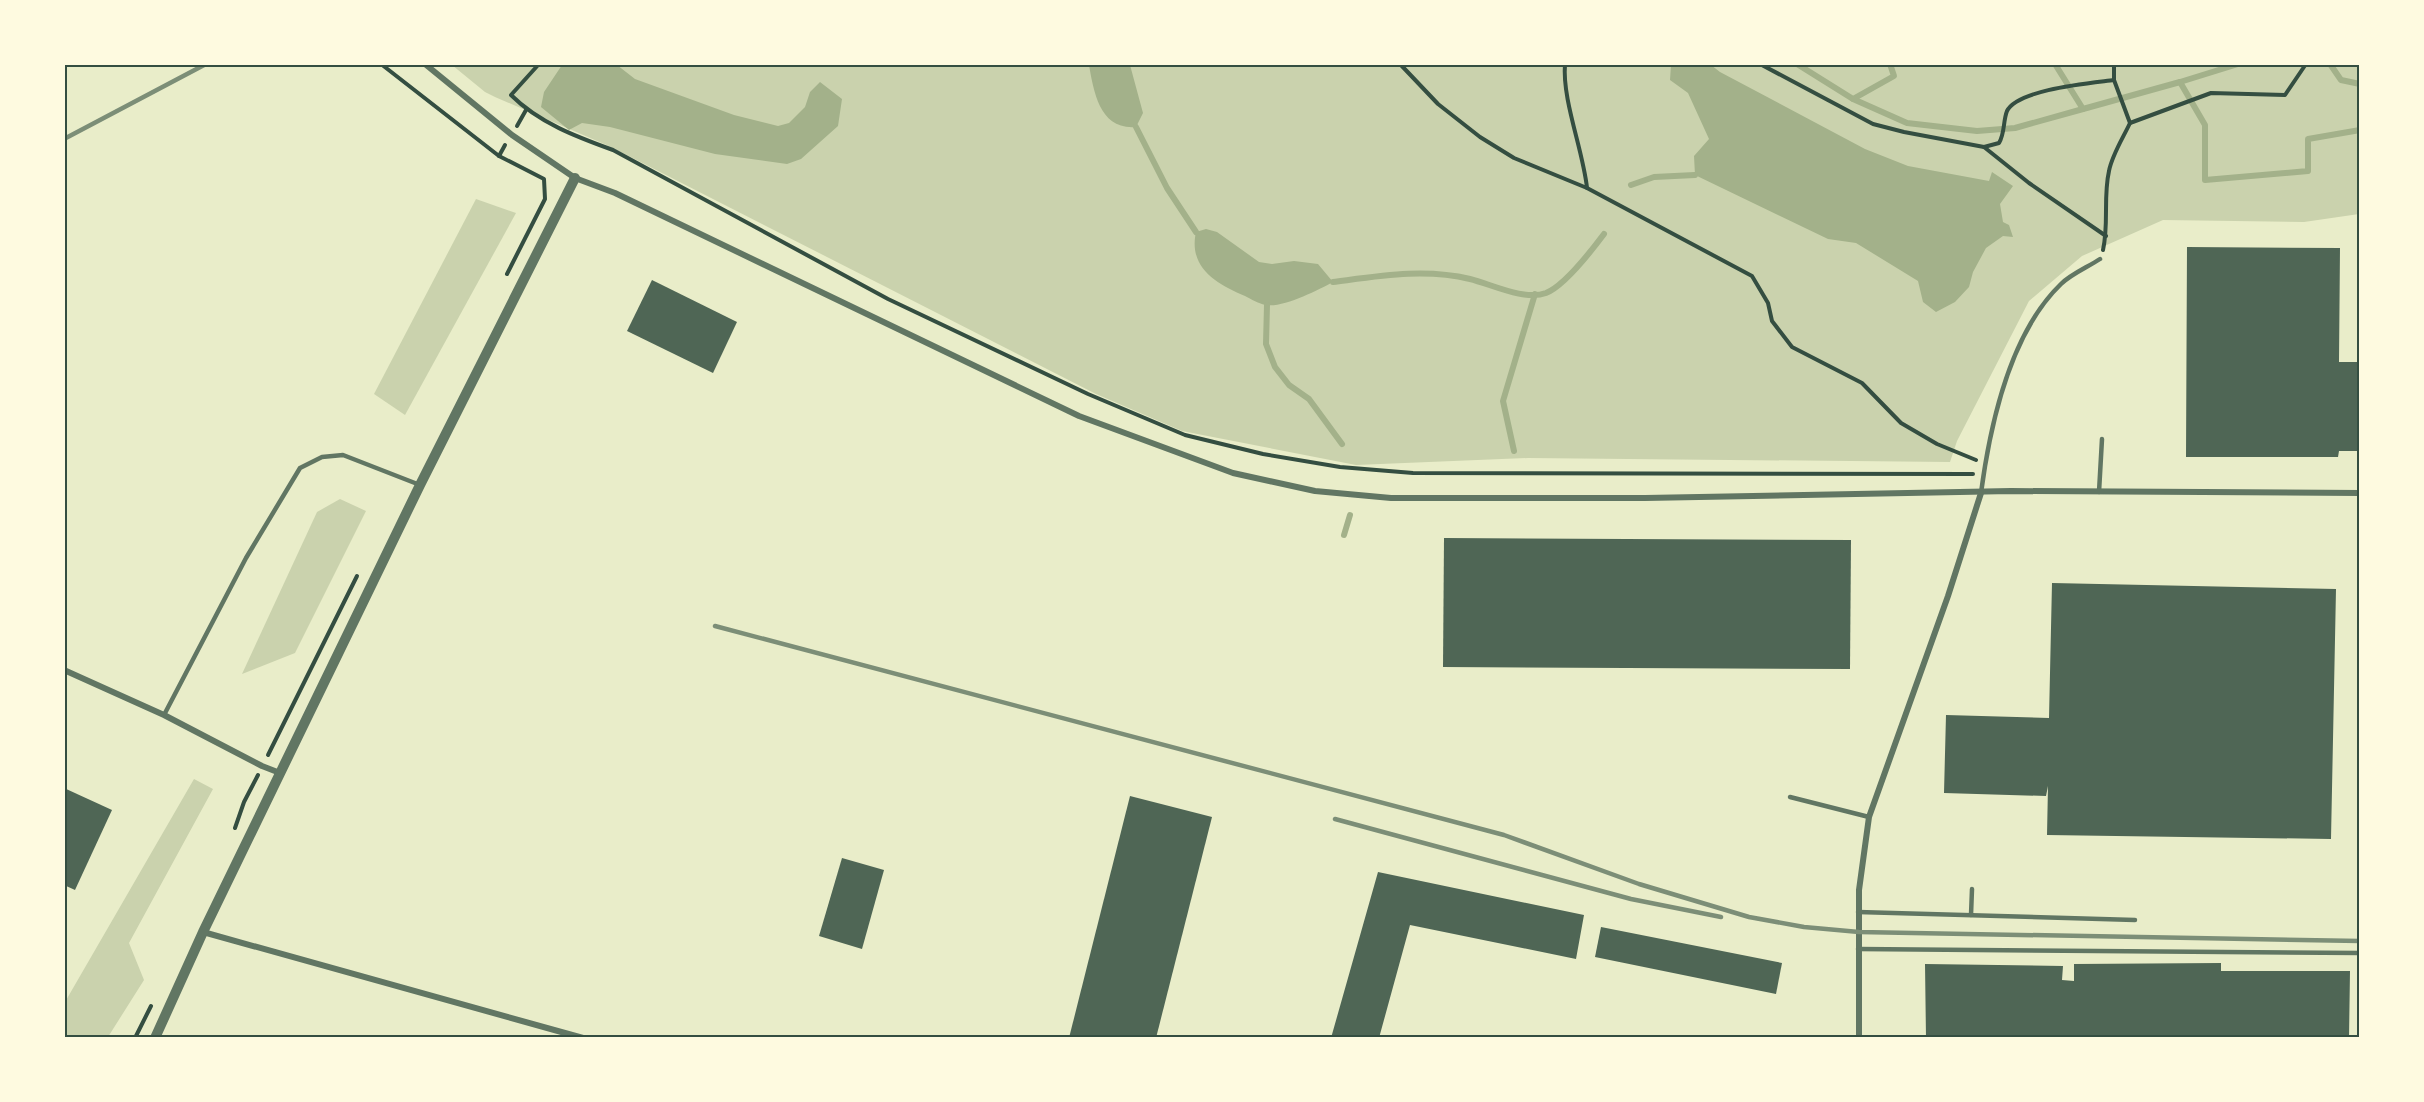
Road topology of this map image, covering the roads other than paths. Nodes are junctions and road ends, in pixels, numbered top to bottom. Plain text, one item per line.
1 (425, 64) edge
2 (575, 178) junction
3 (2100, 260) dead end
4 (2102, 438) dead end
5 (420, 485) junction
6 (2099, 492) junction
7 (1981, 493) junction
8 (2360, 494) edge
9 (64, 670) edge
10 (164, 715) junction
11 (281, 773) junction
12 (1790, 797) dead end
13 (1869, 817) junction
14 (1972, 889) dead end
15 (1858, 912) junction
16 (1971, 915) junction
17 (2135, 920) dead end
18 (203, 932) junction
19 (1858, 949) junction
20 (2360, 953) edge
21 (155, 1038) edge
22 (583, 1038) edge
23 (1859, 1038) edge

1 - 2 street
2 - 5 street
2 - 7 street
3 - 7 lane
4 - 6 lane
5 - 10 lane
5 - 11 street
6 - 7 street
6 - 8 street
7 - 13 street
9 - 10 street
10 - 11 street
11 - 18 street
12 - 13 lane
13 - 15 street
14 - 16 lane
15 - 16 lane
15 - 19 street
16 - 17 lane
18 - 21 street
18 - 22 street
19 - 20 lane
19 - 23 street

